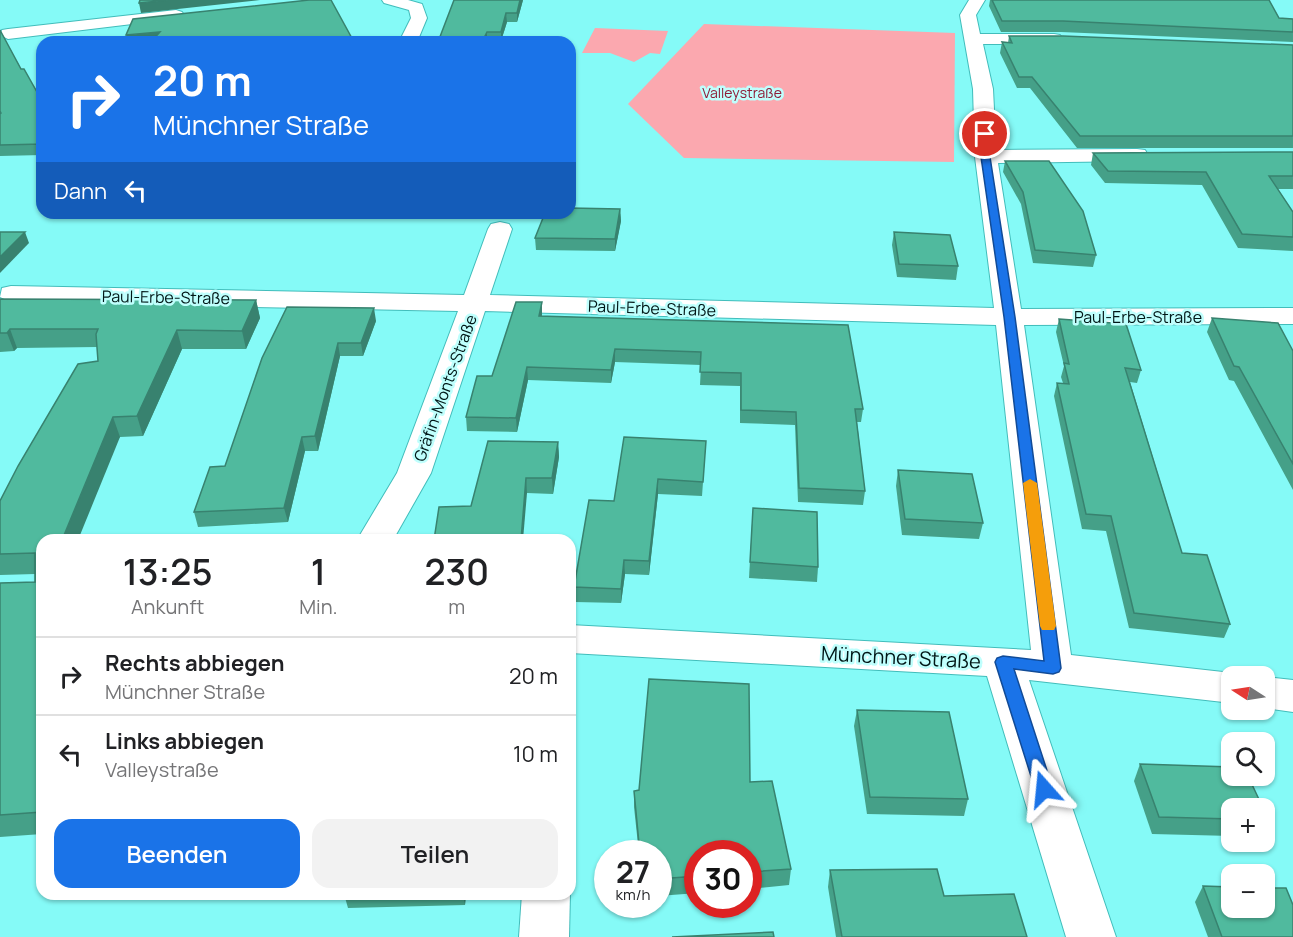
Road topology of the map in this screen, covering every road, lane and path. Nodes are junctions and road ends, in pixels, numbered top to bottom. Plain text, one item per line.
1 (390, 0) edge
2 (976, 0) edge
3 (187, 14) edge
4 (116, 22) junction
5 (4, 34) edge
6 (87, 36) edge
7 (411, 36) edge
8 (36, 37) edge
9 (972, 39) junction
10 (1072, 40) edge
11 (1161, 155) edge
12 (986, 157) junction
13 (500, 229) dead end
14 (10, 294) dead end
15 (476, 303) junction
16 (1293, 316) edge
17 (1010, 317) junction
18 (378, 534) edge
19 (576, 639) edge
20 (1003, 662) junction
21 (1053, 668) junction
22 (1221, 687) edge
23 (1275, 694) edge
24 (1293, 696) edge
25 (546, 900) edge
26 (544, 937) edge
27 (1091, 937) edge

1 - 7 street
2 - 9 street
3 - 4 street
4 - 5 street
4 - 6 street
5 - 8 street
9 - 10 street
9 - 12 street
11 - 12 street
12 - 17 street
13 - 15 street, Gräfin-Monts-Straße
14 - 15 street, Paul-Erbe-Straße
15 - 17 street, Paul-Erbe-Straße
15 - 18 street, Gräfin-Monts-Straße
16 - 17 street, Paul-Erbe-Straße
17 - 21 street
19 - 20 street, Münchner Straße
20 - 21 street, Münchner Straße
20 - 27 street
21 - 22 street, Münchner Straße
23 - 24 street
25 - 26 street

